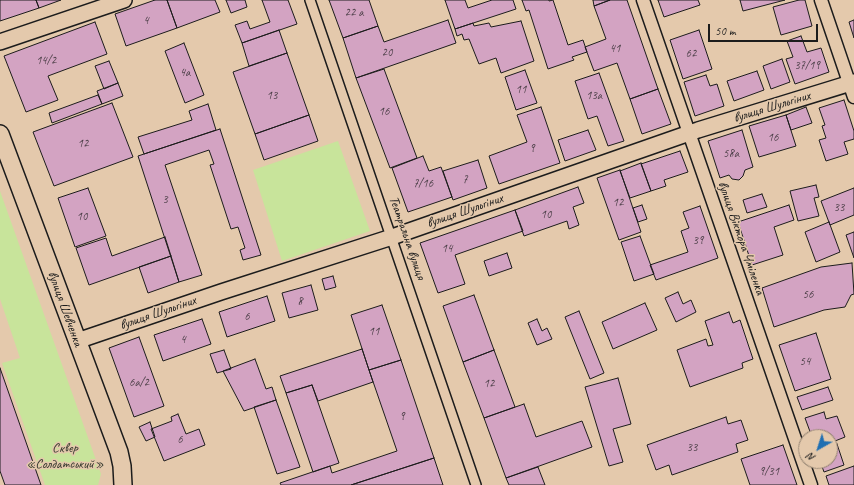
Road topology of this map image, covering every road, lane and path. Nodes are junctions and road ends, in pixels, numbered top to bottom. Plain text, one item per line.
1 (124, 0) edge
2 (310, 0) edge
3 (643, 0) edge
4 (821, 0) edge
5 (0, 42) edge
6 (852, 88) edge
7 (689, 133) junction
8 (0, 134) edge
9 (392, 237) junction
10 (77, 341) junction
11 (123, 485) edge
12 (476, 485) edge
13 (811, 485) edge

1 - 5 street
2 - 9 street, Театральна вулиця
3 - 7 street, вулиця Віктора Чміленка
4 - 6 street
6 - 7 street, вулиця Шульгіних
7 - 9 street, вулиця Шульгіних
7 - 13 street, вулиця Віктора Чміленка
8 - 10 main road, вулиця Шевченка
9 - 10 street, вулиця Шульгіних
9 - 12 street, Театральна вулиця
10 - 11 main road, вулиця Шевченка

